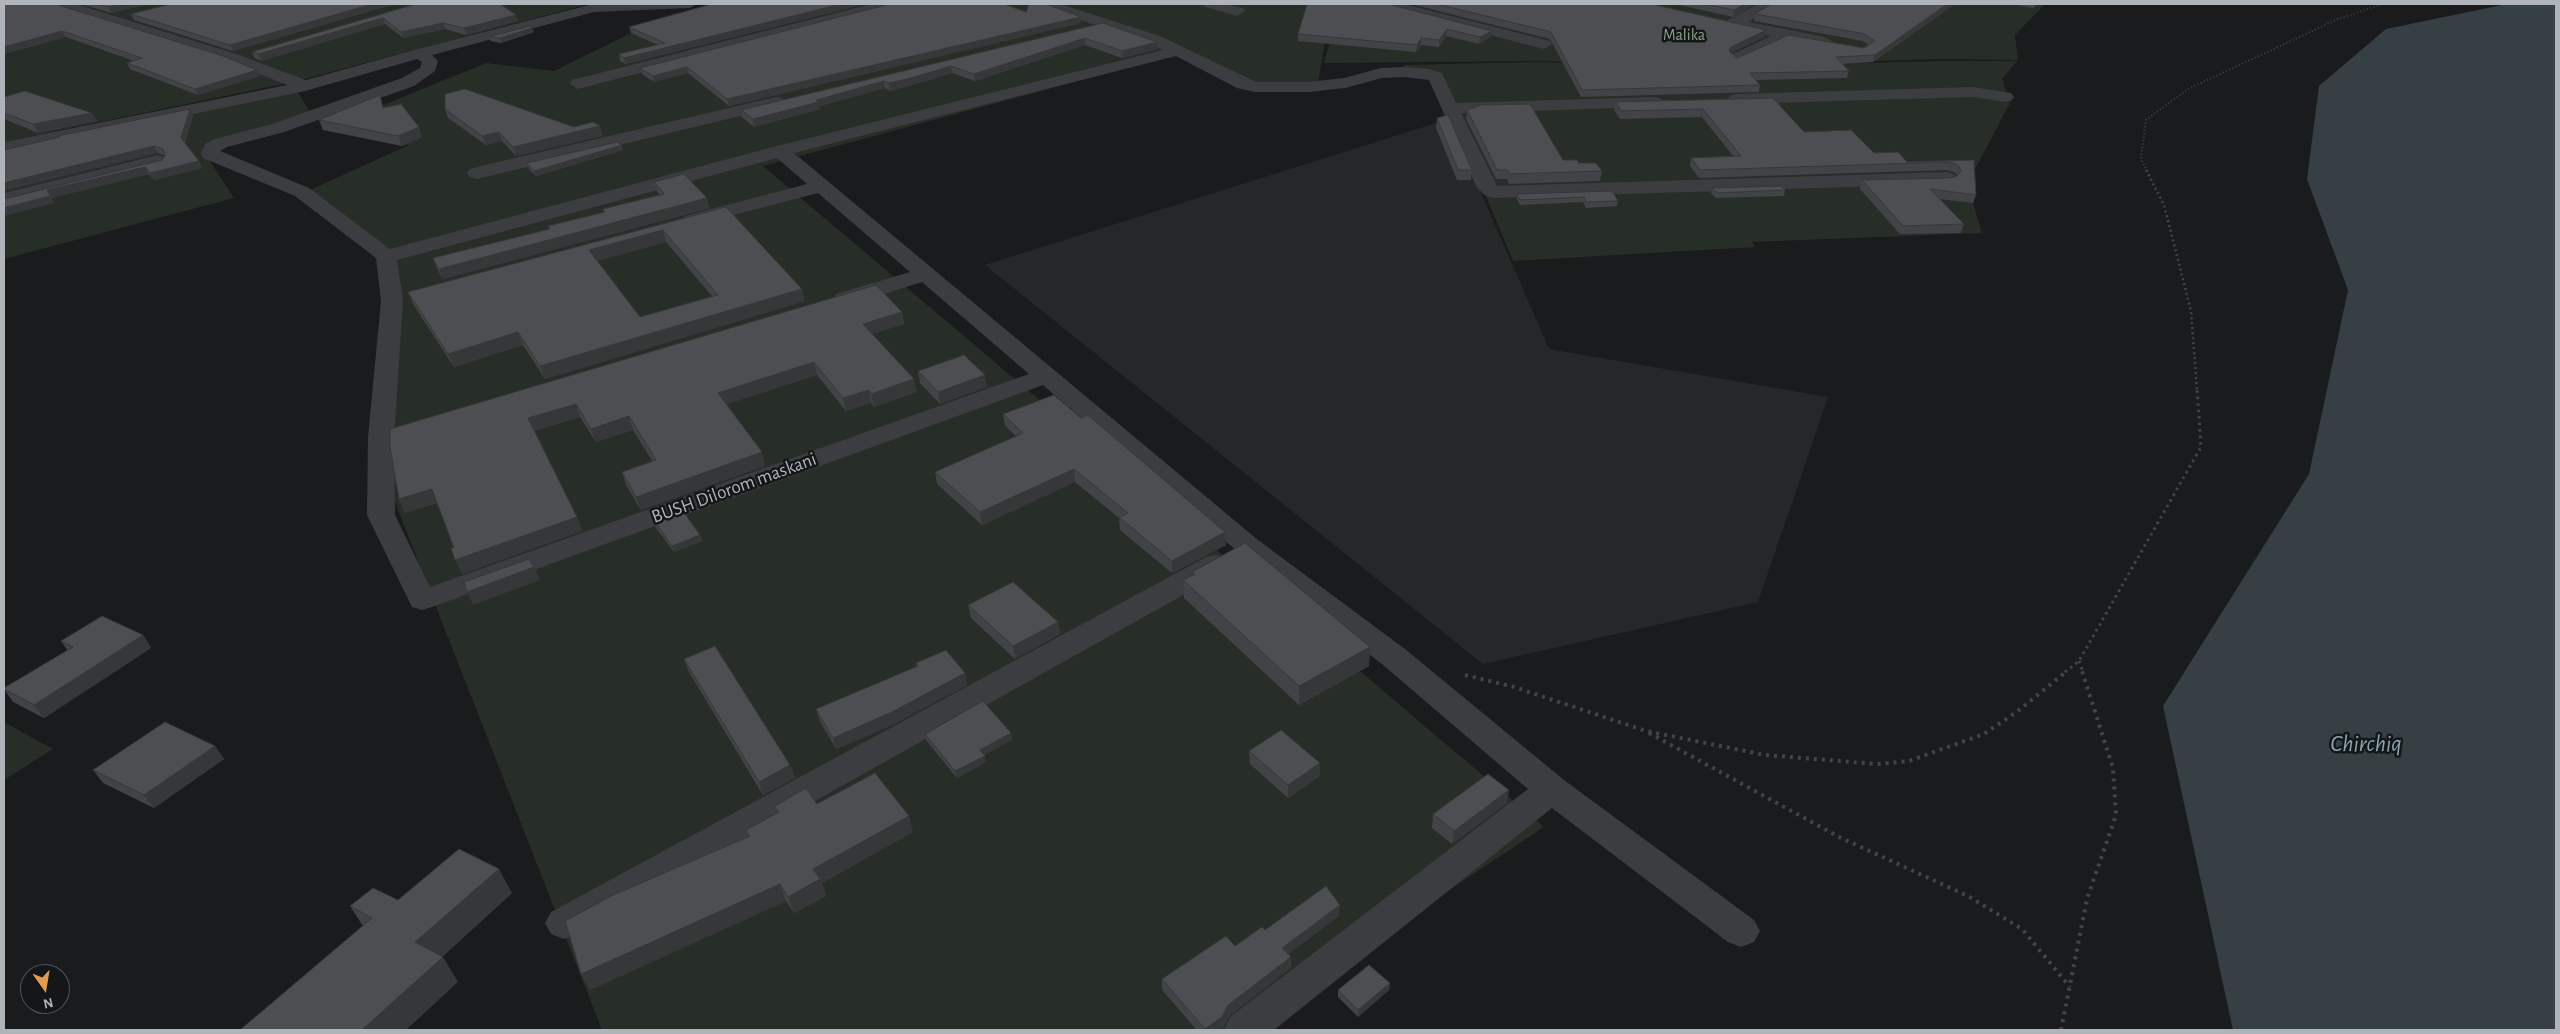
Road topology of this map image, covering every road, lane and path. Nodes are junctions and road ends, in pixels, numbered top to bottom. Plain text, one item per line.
1 (61, 4) edge
2 (690, 4) edge
3 (889, 4) edge
4 (1046, 4) edge
5 (1210, 4) edge
6 (1387, 4) edge
7 (1768, 4) edge
8 (2383, 4) edge
9 (1237, 11) dead end
10 (136, 13) edge
11 (1716, 19) edge
12 (109, 20) junction
13 (1106, 23) junction
14 (1735, 24) junction
15 (1077, 30) edge
16 (1785, 35) junction
17 (1544, 44) edge
18 (1844, 45) edge
19 (260, 50) edge
20 (1177, 51) junction
21 (420, 53) junction
22 (233, 58) junction
23 (1737, 58) edge
24 (578, 84) dead end
25 (305, 86) junction
26 (796, 97) edge
27 (2005, 97) dead end
28 (1717, 100) edge
29 (1668, 101) edge
30 (1451, 108) junction
31 (12, 131) edge
32 (38, 140) junction
33 (4, 148) edge
34 (780, 151) junction
35 (158, 161) edge
36 (477, 173) dead end
37 (1947, 178) edge
38 (821, 186) junction
39 (4, 199) edge
40 (669, 227) edge
41 (386, 256) junction
42 (926, 274) junction
43 (821, 306) edge
44 (1046, 376) junction
45 (1248, 546) junction
46 (2079, 661) junction
47 (1458, 673) dead end
48 (1646, 731) junction
49 (1552, 789) junction
50 (564, 924) edge
51 (1741, 931) dead end
52 (2070, 987) junction
53 (1244, 1030) edge
54 (2062, 1030) edge

1 - 12 street
2 - 21 street
3 - 24 street
4 - 13 street
5 - 9 street
6 - 17 street
7 - 14 street
8 - 46 path
10 - 12 street
11 - 14 street
12 - 22 street
13 - 15 street
13 - 20 street
14 - 16 street
16 - 18 street
16 - 23 street
19 - 22 street
20 - 30 street
20 - 34 street
21 - 25 street
21 - 41 street
22 - 25 street
25 - 32 street
26 - 36 street
27 - 28 street
29 - 30 street
30 - 37 street
31 - 32 street
32 - 33 street
34 - 38 street
34 - 41 street
35 - 39 street
38 - 40 street
38 - 42 street
41 - 44 street, BUSH Dilorom maskani
42 - 43 street
42 - 44 street
44 - 45 street
45 - 49 street
45 - 50 street
46 - 48 path
46 - 52 path
47 - 48 path
48 - 52 path
49 - 51 street
49 - 53 street
52 - 54 path

